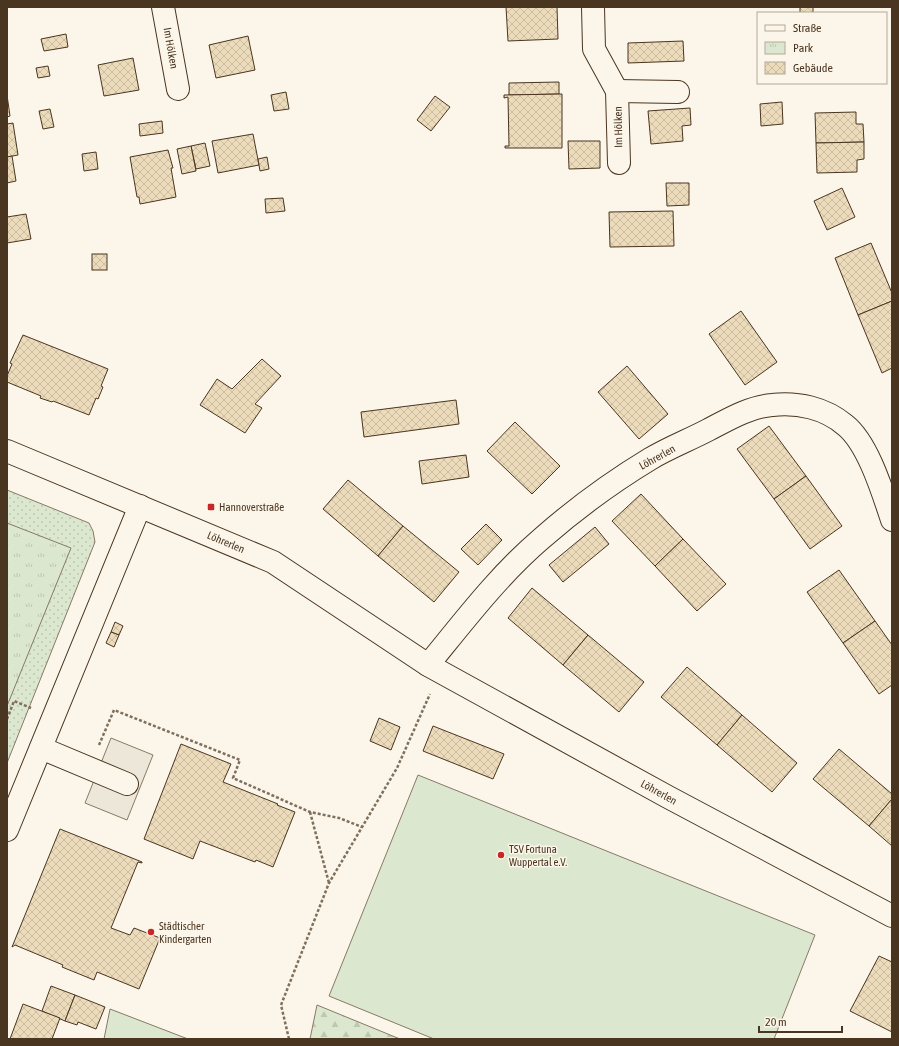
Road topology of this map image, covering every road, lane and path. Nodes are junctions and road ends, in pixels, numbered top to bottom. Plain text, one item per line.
1 (163, 7) edge
2 (593, 7) edge
3 (178, 89) dead end
4 (617, 91) junction
5 (678, 92) dead end
6 (619, 163) dead end
7 (7, 451) edge
8 (140, 506) junction
9 (892, 520) edge
10 (434, 668) junction
11 (54, 716) junction
12 (7, 719) edge
13 (41, 748) junction
14 (89, 768) junction
15 (127, 784) dead end
16 (310, 812) junction
17 (362, 827) junction
18 (7, 830) edge
19 (330, 883) junction
20 (892, 916) edge
21 (289, 1039) edge

1 - 3 street, Im Hölken
2 - 4 street, Im Hölken
4 - 5 street, Im Hölken
4 - 6 street, Im Hölken
7 - 8 street, Löhrerlen
8 - 10 street, Löhrerlen
8 - 11 street
9 - 10 street, Löhrerlen
10 - 17 path
10 - 20 street, Löhrerlen
11 - 12 path
11 - 13 street
13 - 14 street
13 - 18 street
14 - 15 street
14 - 16 path
16 - 17 path
16 - 19 path
17 - 19 path
19 - 21 path

